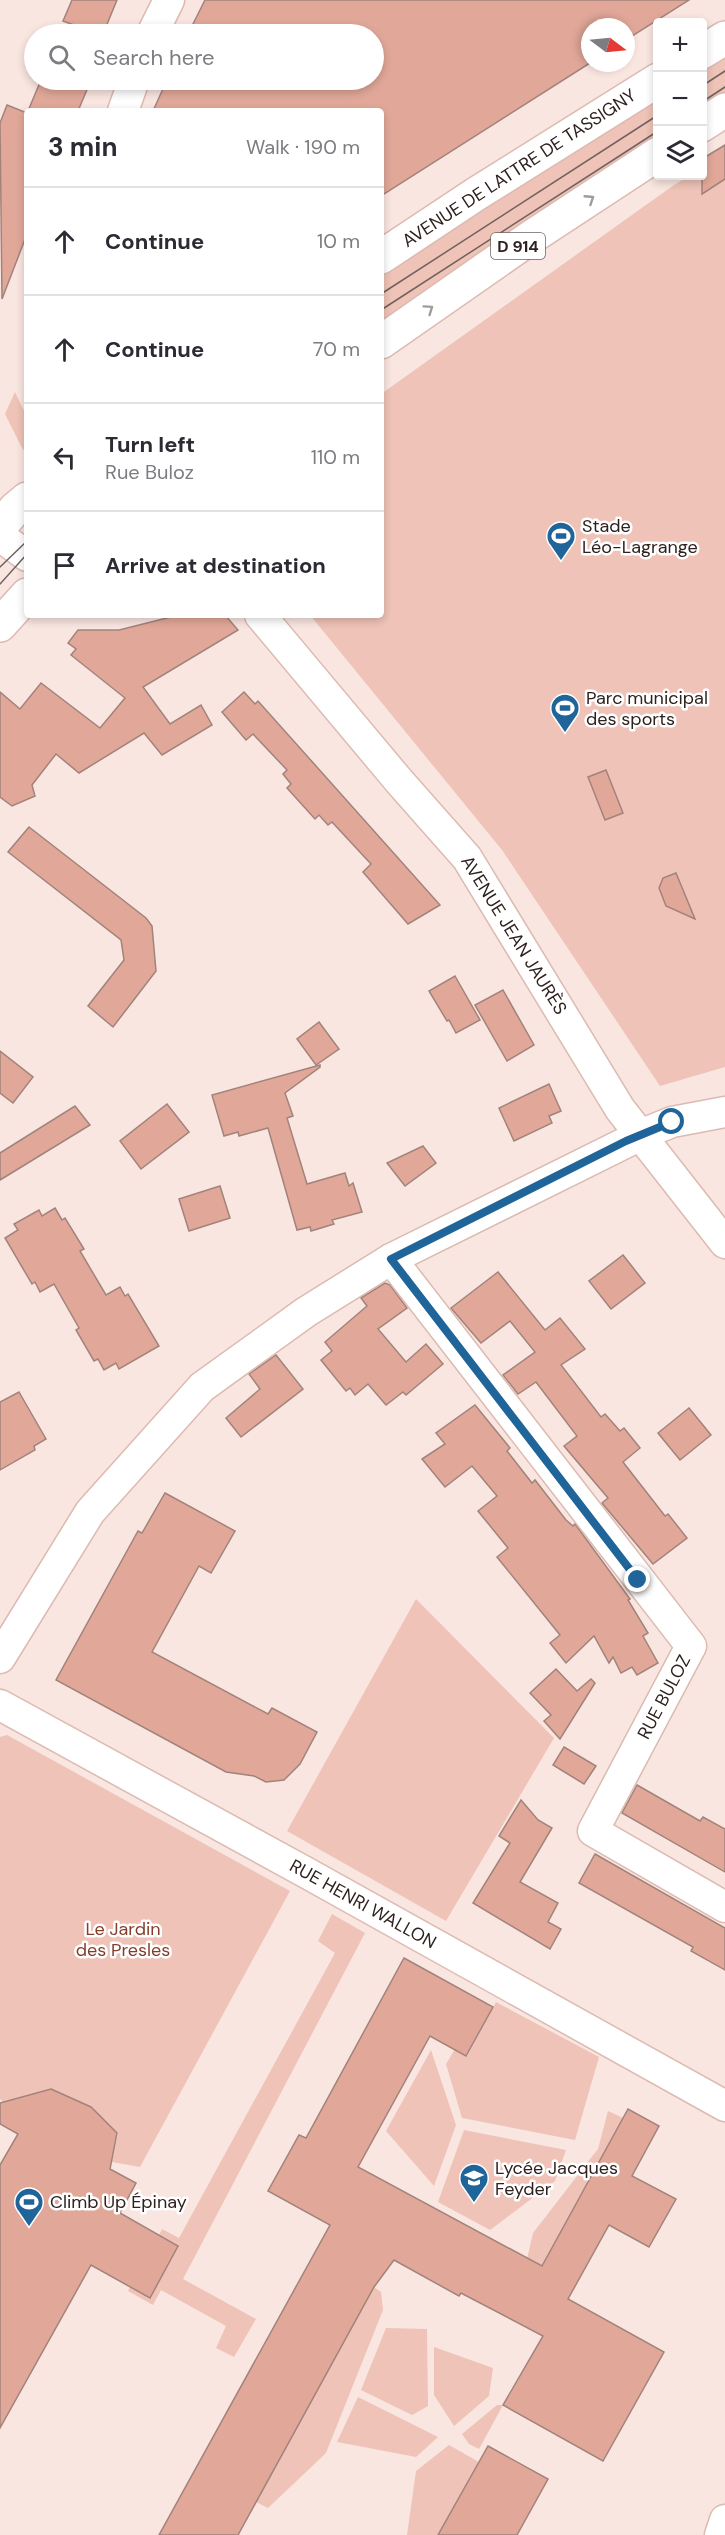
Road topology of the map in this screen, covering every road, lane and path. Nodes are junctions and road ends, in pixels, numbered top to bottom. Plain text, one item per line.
1 (169, 0) edge
2 (157, 24) edge
3 (725, 38) edge
4 (707, 49) edge
5 (653, 83) edge
6 (130, 90) edge
7 (124, 108) edge
8 (725, 110) edge
9 (707, 122) edge
10 (653, 157) edge
11 (384, 255) edge
12 (384, 340) edge
13 (24, 502) edge
14 (0, 528) edge
15 (0, 536) edge
16 (24, 554) edge
17 (24, 598) edge
18 (262, 618) edge
19 (0, 625) edge
20 (725, 1112) edge
21 (640, 1135) junction
22 (725, 1243) edge
23 (391, 1259) junction
24 (0, 1658) edge
25 (0, 1705) edge
26 (725, 1906) edge
27 (725, 2106) edge
28 (725, 2520) edge
29 (720, 2535) edge

1 - 2 street
3 - 4 main road
5 - 11 main road, AVENUE DE LATTRE DE TASSIGNY
6 - 7 street
8 - 9 main road
12 -> 10 main road, D 914
13 - 14 main road
15 - 16 street
17 - 19 main road
18 - 21 street, AVENUE JEAN JAURÈS
20 - 21 street
21 - 22 street, AVENUE JEAN JAURÈS
21 - 23 street
23 - 24 street
23 - 26 street, RUE BULOZ
25 - 27 street, RUE HENRI WALLON
28 - 29 street

